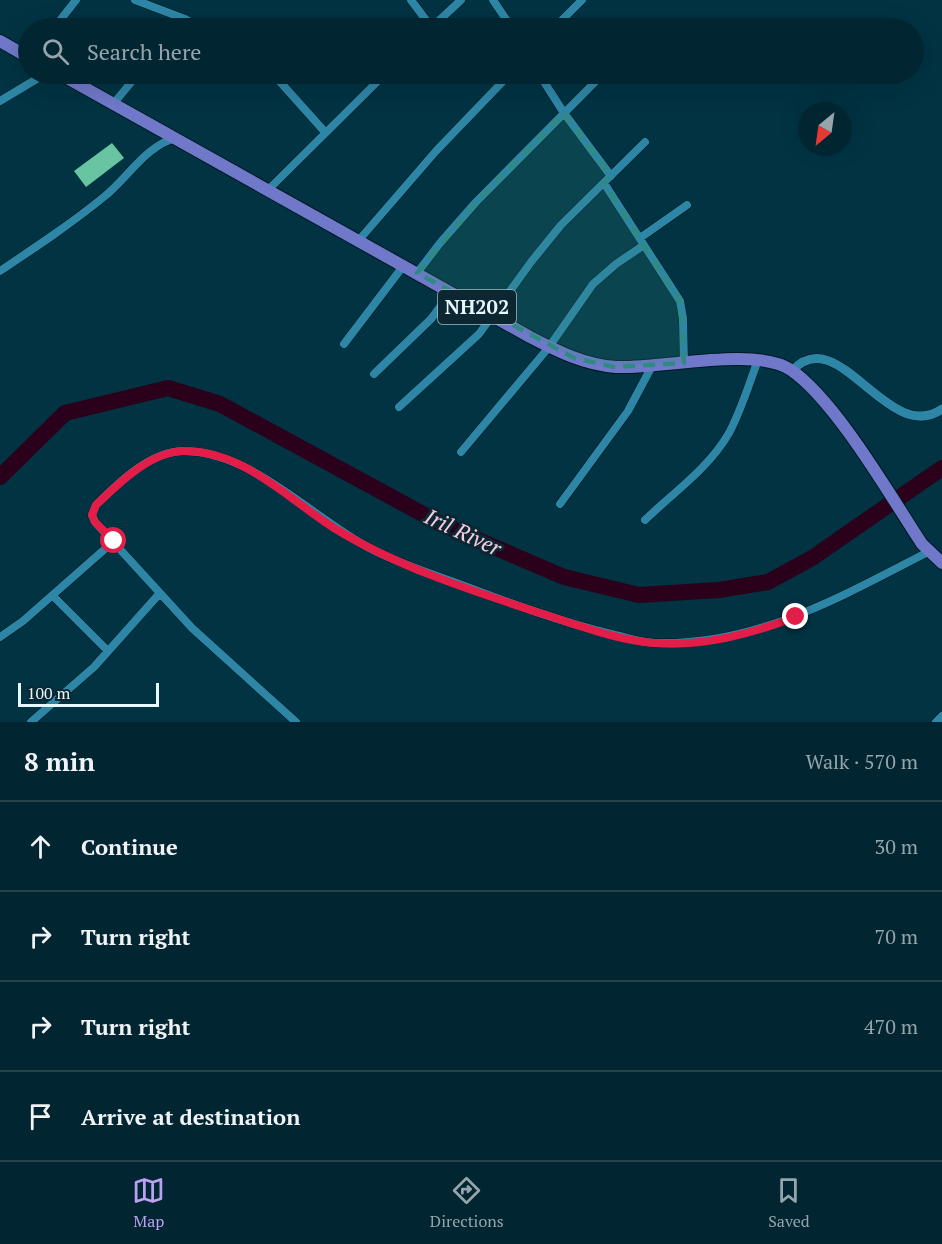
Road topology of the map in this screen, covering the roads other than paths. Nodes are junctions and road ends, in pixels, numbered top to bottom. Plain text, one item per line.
1 (76, 0) edge
2 (135, 0) edge
3 (411, 0) edge
4 (461, 0) edge
5 (494, 0) edge
6 (582, 0) edge
7 (62, 18) edge
8 (182, 18) edge
9 (424, 18) edge
10 (442, 18) edge
11 (506, 18) edge
12 (564, 18) edge
13 (0, 41) edge
14 (18, 51) edge
15 (28, 84) edge
16 (79, 84) edge
17 (130, 84) edge
18 (282, 84) edge
19 (375, 84) edge
20 (500, 84) edge
21 (545, 84) edge
22 (593, 84) edge
23 (0, 101) edge
24 (114, 103) junction
25 (564, 113) junction
26 (325, 132) junction
27 (178, 138) junction
28 (645, 142) dead end
29 (611, 176) junction
30 (604, 183) junction
31 (269, 189) junction
32 (687, 205) dead end
33 (359, 240) junction
34 (642, 241) junction
35 (404, 266) junction
36 (0, 271) edge
37 (417, 273) junction
38 (451, 292) junction
39 (493, 316) junction
40 (344, 344) dead end
41 (549, 347) junction
42 (758, 360) junction
43 (684, 363) junction
44 (652, 366) junction
45 (792, 371) junction
46 (374, 375) dead end
47 (399, 407) dead end
48 (942, 409) edge
49 (461, 452) dead end
50 (560, 504) dead end
51 (645, 520) dead end
52 (114, 541) junction
53 (926, 548) junction
54 (942, 563) edge
55 (160, 593) junction
56 (53, 596) junction
57 (0, 637) edge
58 (108, 651) junction
59 (942, 716) edge
60 (31, 722) edge
61 (296, 722) edge
62 (936, 722) edge

1 - 7 street
2 - 8 street
3 - 9 street
4 - 10 street
5 - 11 street
6 - 12 street
13 - 14 highway
15 - 23 street
16 - 24 highway, NH202
17 - 24 street
18 - 26 street
19 - 26 street
20 - 33 street
21 - 25 street
22 - 25 street
24 - 27 highway, NH202
25 - 29 street
25 - 37 street
26 - 31 street
27 - 31 highway, NH202
27 - 36 street
28 - 29 street
29 - 30 street
30 - 34 street
30 - 39 street
31 - 33 highway, NH202
32 - 34 street
33 - 35 highway, NH202
34 - 41 street
34 - 43 street
35 - 37 highway, NH202
35 - 40 street
37 - 38 highway, NH202
38 - 39 highway, NH202
38 - 46 street
39 - 41 highway, NH202
39 - 47 street
41 - 44 highway, NH202
41 - 49 street
42 - 43 highway, NH202
42 - 45 highway, NH202
42 - 51 street
43 - 44 highway, NH202
44 - 50 street
45 - 48 street
45 - 53 highway, NH202
52 - 53 street
52 - 55 street
52 - 56 street
53 - 54 highway, NH202
55 - 58 street
55 - 61 street
56 - 57 street
56 - 58 street
58 - 60 street
59 - 62 street

